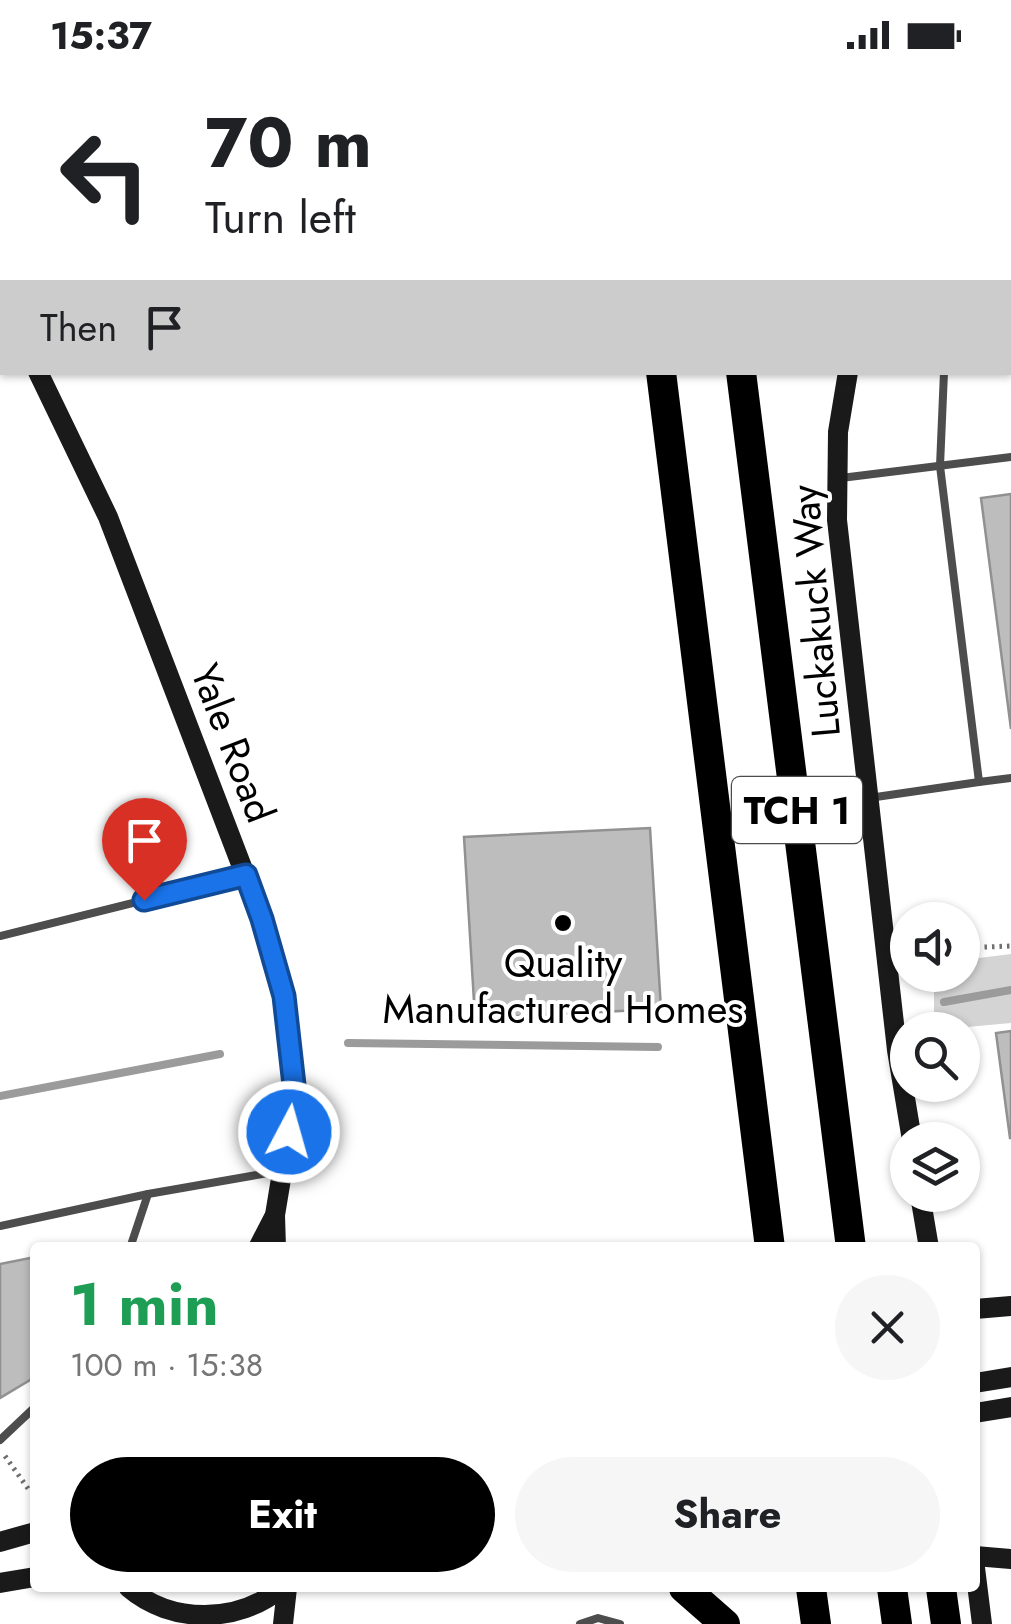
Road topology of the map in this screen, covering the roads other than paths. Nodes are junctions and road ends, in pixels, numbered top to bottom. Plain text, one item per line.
1 (39, 375) edge
2 (660, 375) edge
3 (741, 375) edge
4 (848, 375) edge
5 (944, 375) edge
6 (1011, 457) edge
7 (940, 466) junction
8 (836, 478) junction
9 (1011, 778) edge
10 (980, 782) junction
11 (869, 798) junction
12 (246, 875) junction
13 (0, 936) edge
14 (909, 1122) edge
15 (282, 1171) junction
16 (148, 1194) junction
17 (923, 1212) edge
18 (275, 1215) junction
19 (0, 1226) edge
20 (132, 1242) edge
21 (261, 1242) edge
22 (276, 1242) edge
23 (769, 1242) edge
24 (850, 1242) edge
25 (928, 1242) edge
26 (1011, 1306) edge
27 (980, 1309) edge
28 (1011, 1377) edge
29 (980, 1382) edge
30 (1011, 1407) edge
31 (30, 1412) edge
32 (980, 1413) edge
33 (0, 1440) edge
34 (30, 1533) edge
35 (0, 1542) edge
36 (980, 1556) edge
37 (1011, 1559) edge
38 (30, 1578) edge
39 (0, 1583) edge
40 (134, 1592) edge
41 (279, 1592) edge
42 (284, 1592) edge
43 (689, 1592) edge
44 (812, 1592) edge
45 (893, 1592) edge
46 (942, 1592) edge
47 (978, 1592) edge
48 (162, 1617) edge
49 (283, 1624) edge
50 (580, 1624) edge
51 (620, 1624) edge
52 (726, 1624) edge
53 (816, 1624) edge
54 (897, 1624) edge
55 (946, 1624) edge
56 (982, 1624) edge

1 - 12 street, Yale Road
2 - 23 highway, TCH 1
3 - 24 highway, TCH 1
4 - 8 street, Luckakuck Way
5 - 7 lane
6 - 7 lane
7 - 8 lane
7 - 10 lane
8 - 11 street, Luckakuck Way
9 - 10 lane
10 - 11 lane
11 - 14 street, Luckakuck Way
12 - 13 lane
12 - 15 street, Yale Road
15 - 16 lane
15 - 18 street, Yale Road
16 - 19 lane
16 - 20 lane
17 - 25 street
18 - 21 street, Yale Road
18 - 22 street, Yale Road
26 - 27 street
28 - 29 street
30 - 32 street
31 - 33 lane
34 - 35 street
36 - 37 street
38 - 39 street
40 - 48 street
41 - 48 street
42 - 49 street
43 - 52 highway
44 - 53 highway
45 - 54 highway
46 - 55 highway
47 - 56 street
50 - 51 lane

